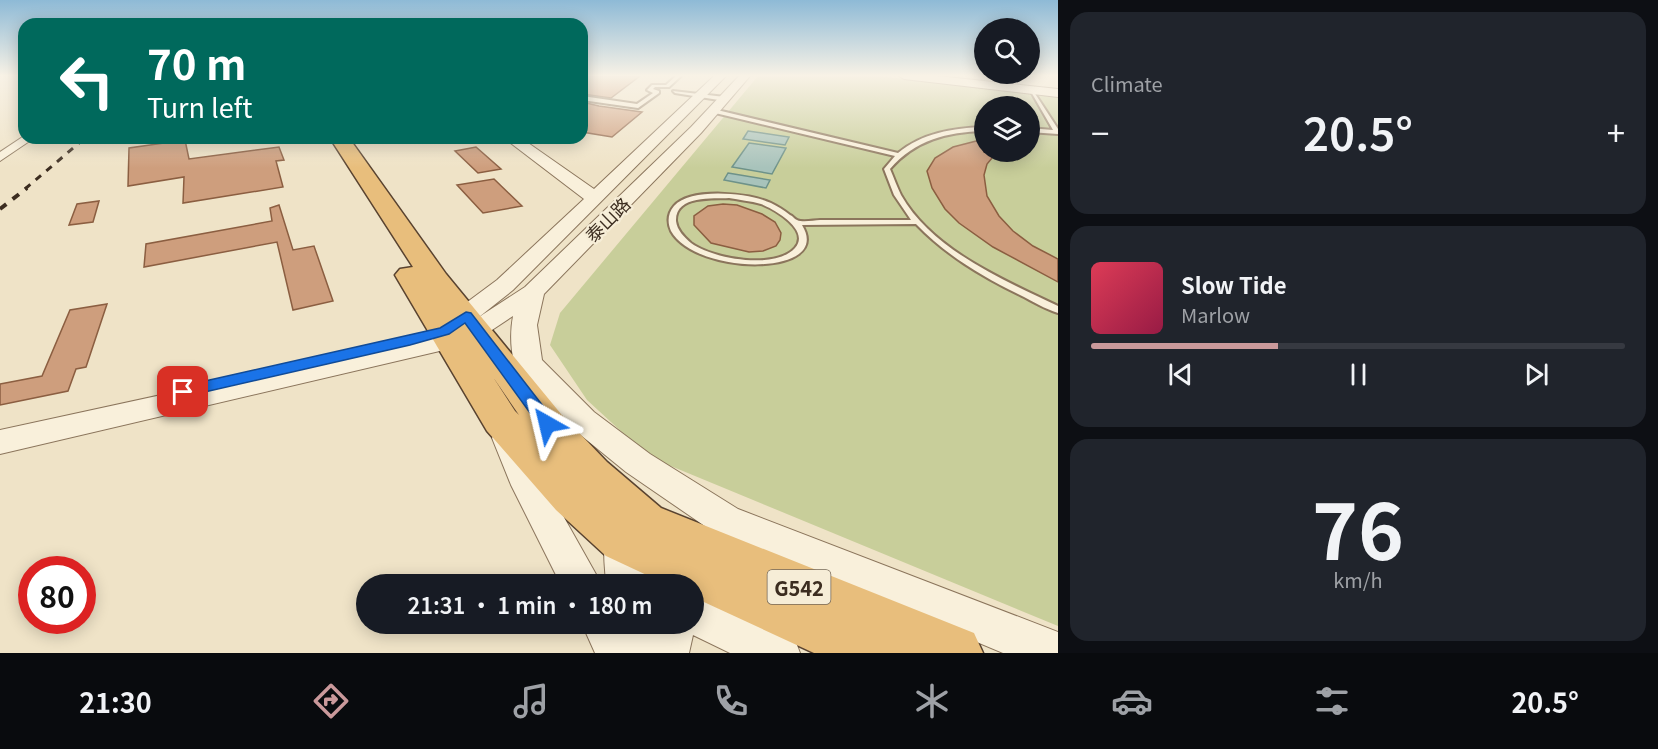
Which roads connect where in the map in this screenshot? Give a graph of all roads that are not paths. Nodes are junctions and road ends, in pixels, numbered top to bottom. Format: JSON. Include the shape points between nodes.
{"nodes":[{"id":1,"x":689,"y":106,"type":"edge"},
{"id":2,"x":718,"y":106,"type":"edge"},
{"id":3,"x":724,"y":106,"type":"edge"},
{"id":4,"x":1042,"y":106,"type":"edge"},
{"id":5,"x":974,"y":130,"type":"edge"},
{"id":6,"x":1040,"y":131,"type":"edge"},
{"id":7,"x":1057,"y":132,"type":"edge"},
{"id":8,"x":19,"y":144,"type":"edge"},
{"id":9,"x":329,"y":144,"type":"edge"},
{"id":10,"x":343,"y":144,"type":"edge"},
{"id":11,"x":519,"y":144,"type":"edge"},
{"id":12,"x":897,"y":155,"type":"junction"},
{"id":13,"x":0,"y":157,"type":"edge"},
{"id":14,"x":594,"y":198,"type":"junction"},
{"id":15,"x":917,"y":222,"type":"junction"},
{"id":16,"x":796,"y":223,"type":"junction"},
{"id":17,"x":533,"y":292,"type":"junction"},
{"id":18,"x":1058,"y":310,"type":"edge"},
{"id":19,"x":460,"y":329,"type":"junction"},
{"id":20,"x":529,"y":363,"type":"junction"},
{"id":21,"x":501,"y":421,"type":"junction"},
{"id":22,"x":547,"y":424,"type":"junction"},
{"id":23,"x":0,"y":431,"type":"edge"},
{"id":24,"x":0,"y":442,"type":"edge"},
{"id":25,"x":631,"y":549,"type":"edge"},
{"id":26,"x":576,"y":574,"type":"edge"},
{"id":27,"x":705,"y":602,"type":"edge"},
{"id":28,"x":619,"y":634,"type":"edge"},
{"id":29,"x":659,"y":634,"type":"edge"},
{"id":30,"x":640,"y":647,"type":"edge"},
{"id":31,"x":778,"y":653,"type":"edge"},
{"id":32,"x":878,"y":653,"type":"edge"},
{"id":33,"x":954,"y":653,"type":"edge"},
{"id":34,"x":1056,"y":653,"type":"edge"}],
"edges":[{"from":1,"to":14,"type":"street","name":"泰山路"},
{"from":2,"to":17,"type":"street","name":"泰山路"},
{"from":3,"to":12,"type":"lane"},
{"from":4,"to":7,"type":"lane"},
{"from":5,"to":12,"type":"lane","via":[[921,141]]},
{"from":6,"to":7,"type":"lane"},
{"from":8,"to":13,"type":"street"},
{"from":9,"to":19,"type":"highway","number":"G542"},
{"from":10,"to":19,"type":"highway","number":"G542","via":[[436,280]]},
{"from":11,"to":14,"type":"street"},
{"from":12,"to":15,"type":"lane","via":[[887,169],[893,189]]},
{"from":14,"to":19,"type":"street","name":"泰山路"},
{"from":15,"to":16,"type":"lane"},
{"from":15,"to":18,"type":"lane","via":[[960,257]]},
{"from":16,"to":16,"type":"lane","via":[[764,203],[729,196],[691,200],[680,205],[672,217],[674,228],[696,249],[748,262],[772,262],[800,249],[803,241]]},
{"from":17,"to":19,"type":"street","name":"泰山路"},
{"from":17,"to":20,"type":"street","via":[[523,320]]},
{"from":19,"to":21,"type":"highway","number":"G542"},
{"from":19,"to":22,"type":"highway","number":"G542"},
{"from":19,"to":23,"type":"street"},
{"from":19,"to":24,"type":"street","via":[[363,362]]},
{"from":20,"to":22,"type":"street"},
{"from":20,"to":34,"type":"street","via":[[583,420],[638,463],[725,519]]},
{"from":21,"to":25,"type":"highway","number":"G542","via":[[572,497]]},
{"from":21,"to":26,"type":"street","via":[[528,485]]},
{"from":22,"to":25,"type":"highway","number":"G542","via":[[591,474]]},
{"from":25,"to":27,"type":"highway","number":"G542"},
{"from":25,"to":33,"type":"highway","number":"G542"},
{"from":27,"to":31,"type":"street"},
{"from":27,"to":32,"type":"highway","number":"G542"},
{"from":28,"to":30,"type":"street"},
{"from":29,"to":30,"type":"street"}]}
